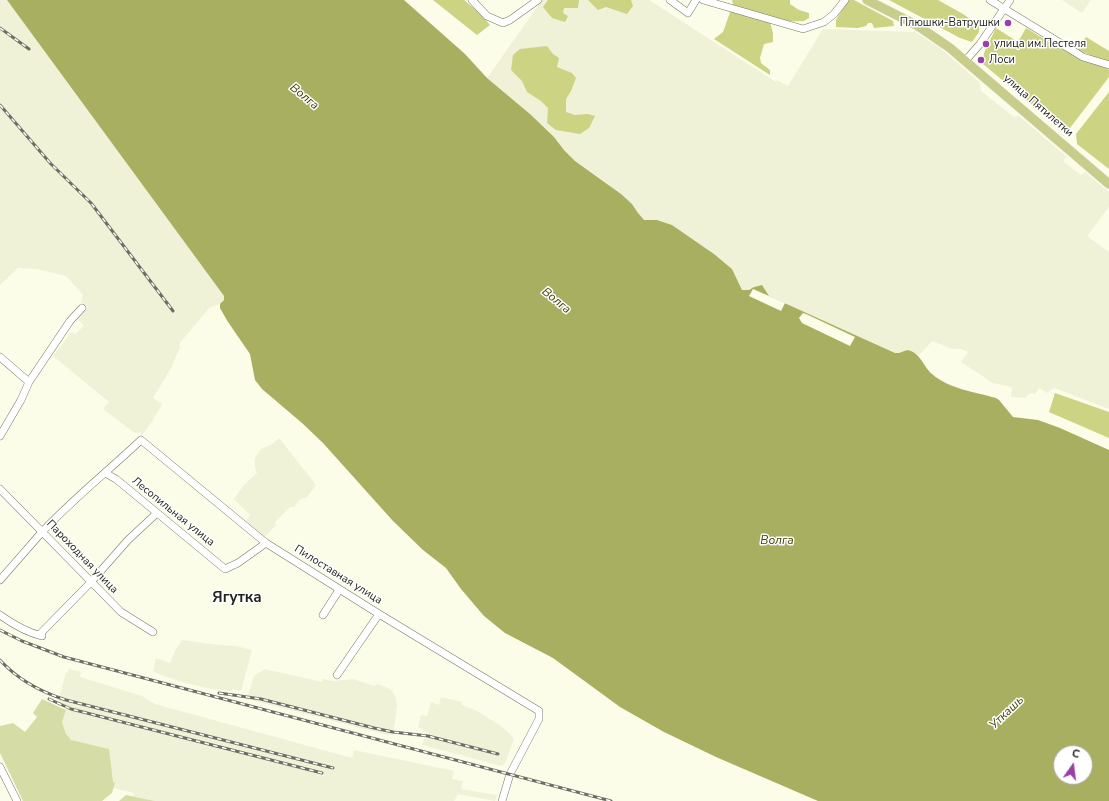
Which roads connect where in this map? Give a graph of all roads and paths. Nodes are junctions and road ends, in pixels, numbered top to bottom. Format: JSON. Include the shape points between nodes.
{"nodes":[{"id":1,"x":472,"y":0,"type":"edge"},
{"id":2,"x":538,"y":0,"type":"edge"},
{"id":3,"x":670,"y":0,"type":"edge"},
{"id":4,"x":696,"y":0,"type":"edge"},
{"id":5,"x":703,"y":0,"type":"edge"},
{"id":6,"x":845,"y":0,"type":"edge"},
{"id":7,"x":867,"y":0,"type":"edge"},
{"id":8,"x":990,"y":0,"type":"edge"},
{"id":9,"x":1010,"y":0,"type":"edge"},
{"id":10,"x":1004,"y":9,"type":"junction"},
{"id":11,"x":966,"y":60,"type":"junction"},
{"id":12,"x":1109,"y":65,"type":"edge"},
{"id":13,"x":1109,"y":184,"type":"edge"},
{"id":14,"x":82,"y":308,"type":"dead end"},
{"id":15,"x":0,"y":357,"type":"edge"},
{"id":16,"x":29,"y":382,"type":"junction"},
{"id":17,"x":0,"y":436,"type":"edge"},
{"id":18,"x":105,"y":473,"type":"junction"},
{"id":19,"x":0,"y":489,"type":"edge"},
{"id":20,"x":157,"y":513,"type":"junction"},
{"id":21,"x":42,"y":532,"type":"junction"},
{"id":22,"x":266,"y":543,"type":"junction"},
{"id":23,"x":0,"y":580,"type":"edge"},
{"id":24,"x":91,"y":582,"type":"junction"},
{"id":25,"x":339,"y":590,"type":"junction"},
{"id":26,"x":378,"y":614,"type":"junction"},
{"id":27,"x":0,"y":615,"type":"edge"},
{"id":28,"x":322,"y":615,"type":"dead end"},
{"id":29,"x":154,"y":632,"type":"dead end"},
{"id":30,"x":337,"y":675,"type":"dead end"},
{"id":31,"x":0,"y":767,"type":"edge"},
{"id":32,"x":16,"y":801,"type":"edge"},
{"id":33,"x":502,"y":801,"type":"edge"}],
"edges":[{"from":1,"to":2,"type":"street","via":[[487,16],[503,23]]},
{"from":3,"to":4,"type":"street","via":[[688,13]]},
{"from":5,"to":6,"type":"street","via":[[803,29],[824,22]]},
{"from":7,"to":11,"type":"main road","name":"улица Пятилетки","via":[[925,30]]},
{"from":8,"to":10,"type":"street"},
{"from":9,"to":10,"type":"street"},
{"from":10,"to":11,"type":"street"},
{"from":10,"to":12,"type":"street","via":[[1083,57]]},
{"from":11,"to":13,"type":"main road","name":"улица Пятилетки"},
{"from":14,"to":16,"type":"street","via":[[70,321]]},
{"from":15,"to":16,"type":"street"},
{"from":16,"to":17,"type":"street"},
{"from":18,"to":20,"type":"street","name":"Лесопильная улица"},
{"from":18,"to":21,"type":"street"},
{"from":18,"to":22,"type":"street","name":"Пилоставная улица","via":[[141,440]]},
{"from":19,"to":21,"type":"street","name":"Пароходная улица"},
{"from":20,"to":22,"type":"street","name":"Лесопильная улица","via":[[225,569]]},
{"from":20,"to":24,"type":"street","via":[[128,540]]},
{"from":21,"to":23,"type":"street"},
{"from":21,"to":24,"type":"street","name":"Пароходная улица"},
{"from":22,"to":25,"type":"street","name":"Пилоставная улица"},
{"from":24,"to":27,"type":"street","via":[[41,636],[19,628]]},
{"from":24,"to":29,"type":"street","name":"Пароходная улица","via":[[120,612]]},
{"from":25,"to":26,"type":"street","name":"Пилоставная улица"},
{"from":25,"to":28,"type":"street"},
{"from":26,"to":30,"type":"street"},
{"from":26,"to":33,"type":"street","name":"Пилоставная улица","via":[[538,709],[539,719],[510,774]]},
{"from":31,"to":32,"type":"street"}]}
